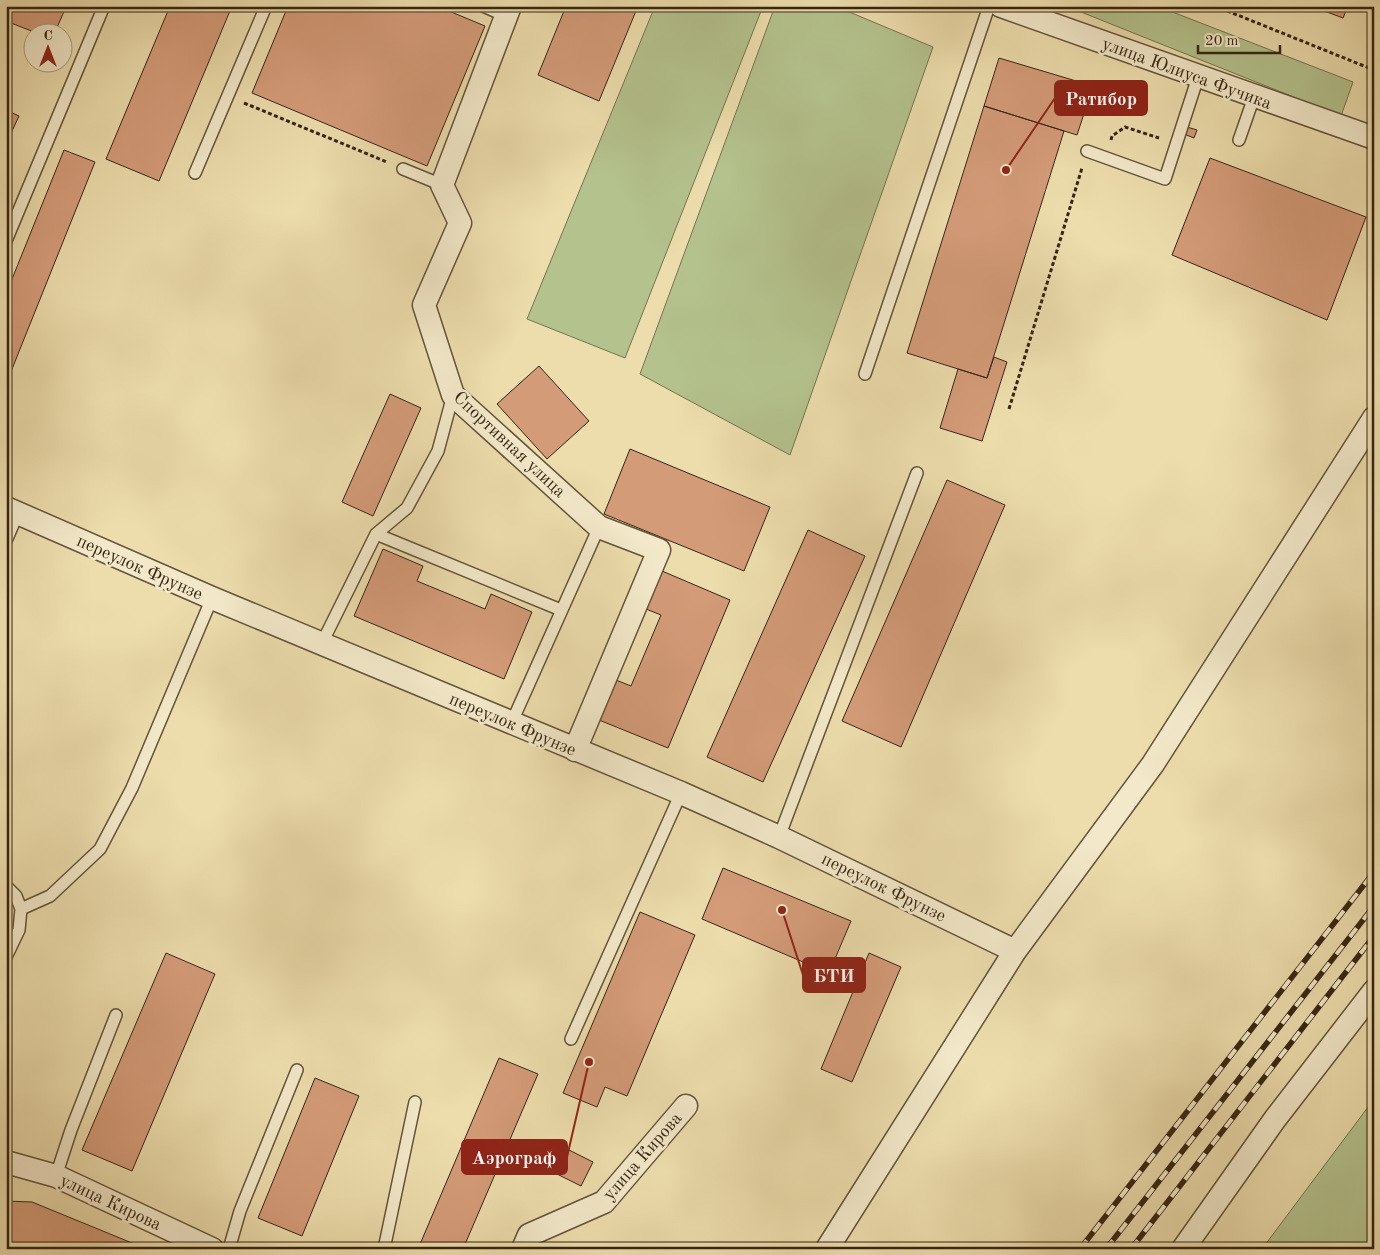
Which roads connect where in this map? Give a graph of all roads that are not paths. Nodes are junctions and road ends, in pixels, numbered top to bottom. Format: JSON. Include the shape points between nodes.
{"nodes":[{"id":1,"x":104,"y":6,"type":"edge"},
{"id":2,"x":266,"y":6,"type":"edge"},
{"id":3,"x":483,"y":6,"type":"edge"},
{"id":4,"x":989,"y":6,"type":"edge"},
{"id":5,"x":1001,"y":6,"type":"edge"},
{"id":6,"x":508,"y":11,"type":"edge"},
{"id":7,"x":1198,"y":77,"type":"junction"},
{"id":8,"x":1254,"y":97,"type":"junction"},
{"id":9,"x":1374,"y":138,"type":"edge"},
{"id":10,"x":1239,"y":140,"type":"dead end"},
{"id":11,"x":1087,"y":151,"type":"road end"},
{"id":12,"x":403,"y":169,"type":"road end"},
{"id":13,"x":195,"y":173,"type":"dead end"},
{"id":14,"x":442,"y":185,"type":"junction"},
{"id":15,"x":6,"y":240,"type":"edge"},
{"id":16,"x":865,"y":374,"type":"dead end"},
{"id":17,"x":453,"y":395,"type":"junction"},
{"id":18,"x":1374,"y":418,"type":"edge"},
{"id":19,"x":917,"y":473,"type":"dead end"},
{"id":20,"x":12,"y":511,"type":"edge"},
{"id":21,"x":599,"y":527,"type":"junction"},
{"id":22,"x":376,"y":534,"type":"junction"},
{"id":23,"x":6,"y":541,"type":"edge"},
{"id":24,"x":212,"y":598,"type":"junction"},
{"id":25,"x":561,"y":610,"type":"junction"},
{"id":26,"x":322,"y":643,"type":"junction"},
{"id":27,"x":511,"y":724,"type":"junction"},
{"id":28,"x":576,"y":750,"type":"junction"},
{"id":29,"x":680,"y":793,"type":"junction"},
{"id":30,"x":779,"y":837,"type":"junction"},
{"id":31,"x":6,"y":886,"type":"edge"},
{"id":32,"x":21,"y":909,"type":"junction"},
{"id":33,"x":1015,"y":950,"type":"junction"},
{"id":34,"x":6,"y":956,"type":"edge"},
{"id":35,"x":1374,"y":992,"type":"edge"},
{"id":36,"x":116,"y":1016,"type":"dead end"},
{"id":37,"x":571,"y":1039,"type":"dead end"},
{"id":38,"x":296,"y":1070,"type":"dead end"},
{"id":39,"x":415,"y":1102,"type":"dead end"},
{"id":40,"x":686,"y":1106,"type":"dead end"},
{"id":41,"x":6,"y":1162,"type":"edge"},
{"id":42,"x":56,"y":1176,"type":"junction"},
{"id":43,"x":212,"y":1249,"type":"edge"},
{"id":44,"x":230,"y":1249,"type":"edge"},
{"id":45,"x":384,"y":1249,"type":"edge"},
{"id":46,"x":523,"y":1249,"type":"edge"},
{"id":47,"x":827,"y":1249,"type":"edge"},
{"id":48,"x":1183,"y":1249,"type":"edge"}],
"edges":[{"from":1,"to":15,"type":"lane"},
{"from":2,"to":13,"type":"lane"},
{"from":3,"to":6,"type":"lane"},
{"from":4,"to":16,"type":"lane"},
{"from":5,"to":7,"type":"street","name":"улица Юлиуса Фучика"},
{"from":6,"to":14,"type":"street"},
{"from":7,"to":8,"type":"street","name":"улица Юлиуса Фучика"},
{"from":7,"to":11,"type":"lane","via":[[1164,179]]},
{"from":8,"to":9,"type":"street","name":"улица Юлиуса Фучика"},
{"from":8,"to":10,"type":"lane"},
{"from":12,"to":14,"type":"lane"},
{"from":14,"to":17,"type":"street","name":"Спортивная улица","via":[[460,223],[424,305]]},
{"from":17,"to":21,"type":"street","name":"Спортивная улица"},
{"from":17,"to":22,"type":"lane","via":[[438,451],[407,508]]},
{"from":18,"to":33,"type":"street","via":[[1153,764]]},
{"from":19,"to":30,"type":"lane"},
{"from":20,"to":23,"type":"lane"},
{"from":20,"to":24,"type":"street","name":"переулок Фрунзе"},
{"from":21,"to":25,"type":"lane"},
{"from":21,"to":28,"type":"street","name":"Спортивная улица","via":[[659,550]]},
{"from":22,"to":25,"type":"lane"},
{"from":22,"to":26,"type":"lane"},
{"from":24,"to":26,"type":"street","name":"переулок Фрунзе"},
{"from":24,"to":32,"type":"lane","via":[[132,788],[100,849],[50,896]]},
{"from":25,"to":27,"type":"lane"},
{"from":26,"to":27,"type":"street","name":"переулок Фрунзе"},
{"from":27,"to":28,"type":"street","name":"переулок Фрунзе"},
{"from":28,"to":29,"type":"street","name":"переулок Фрунзе"},
{"from":29,"to":30,"type":"street","name":"переулок Фрунзе"},
{"from":29,"to":37,"type":"lane"},
{"from":30,"to":33,"type":"street","name":"переулок Фрунзе"},
{"from":31,"to":32,"type":"lane","via":[[16,896]]},
{"from":32,"to":34,"type":"lane","via":[[19,930]]},
{"from":33,"to":47,"type":"street"},
{"from":35,"to":48,"type":"street","via":[[1275,1119]]},
{"from":36,"to":42,"type":"lane"},
{"from":38,"to":44,"type":"lane","via":[[240,1211]]},
{"from":39,"to":45,"type":"lane"},
{"from":40,"to":46,"type":"street","name":"улица Кирова","via":[[604,1202],[529,1235]]},
{"from":41,"to":42,"type":"street","name":"улица Кирова"},
{"from":42,"to":43,"type":"street","name":"улица Кирова"}]}
